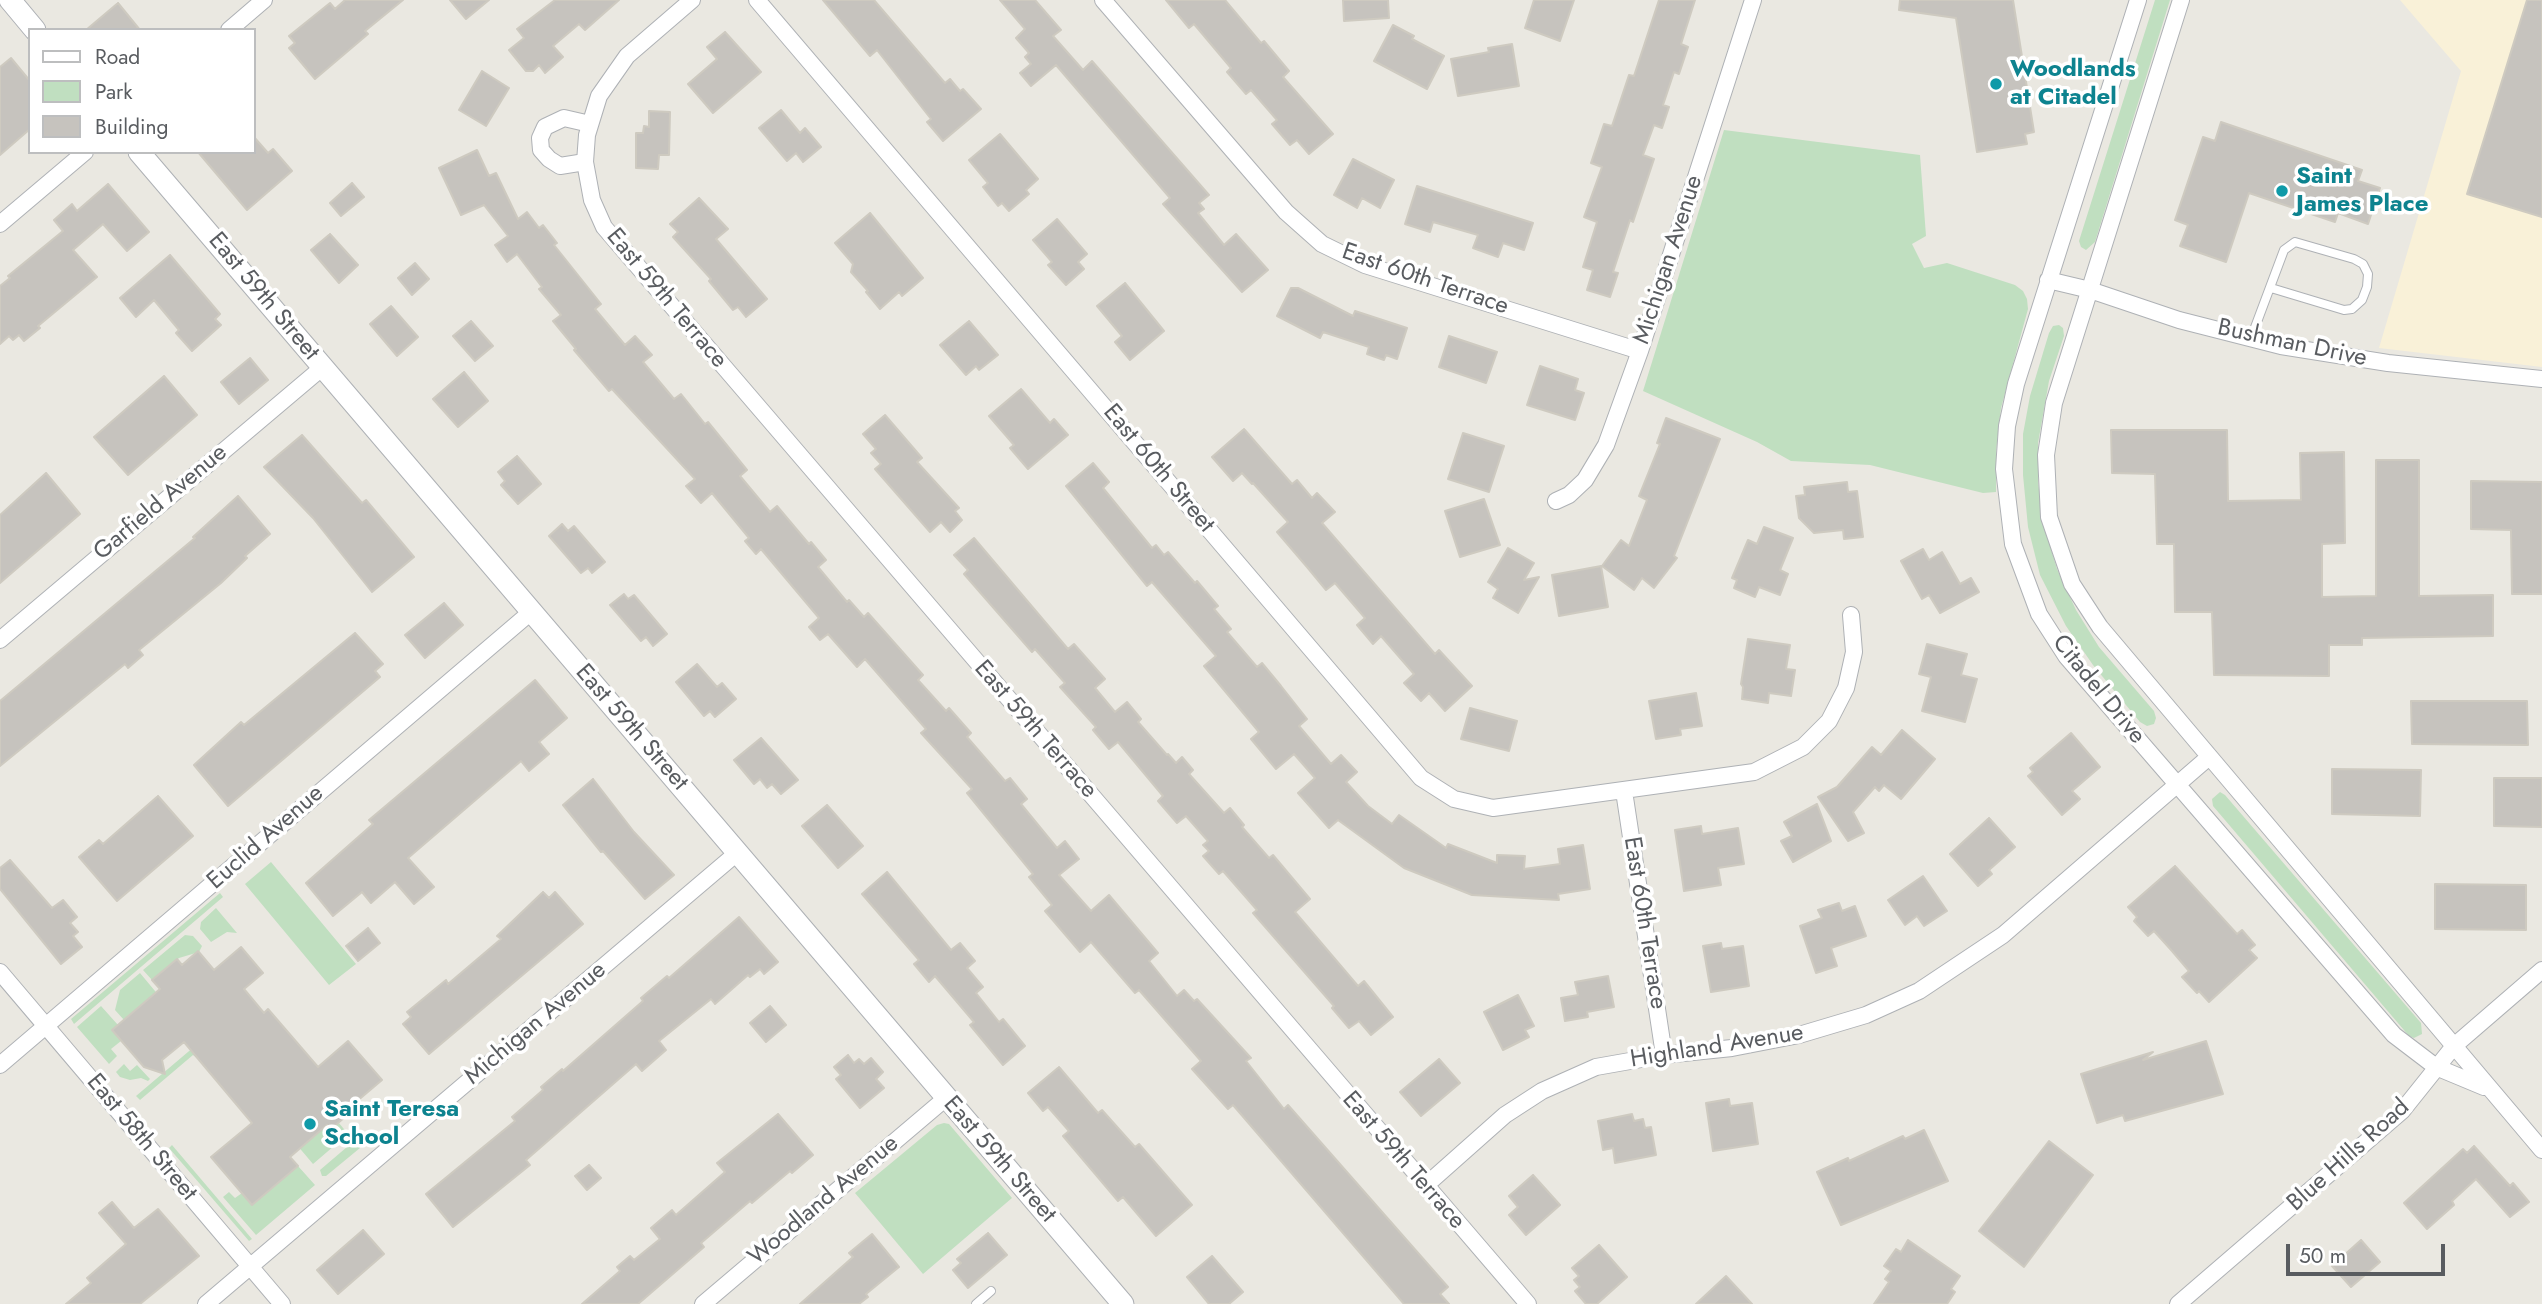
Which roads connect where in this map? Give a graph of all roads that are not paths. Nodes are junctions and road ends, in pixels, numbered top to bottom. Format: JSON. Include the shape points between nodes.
{"nodes":[{"id":1,"x":10,"y":0,"type":"edge"},
{"id":2,"x":264,"y":0,"type":"edge"},
{"id":3,"x":692,"y":0,"type":"edge"},
{"id":4,"x":757,"y":0,"type":"edge"},
{"id":5,"x":1104,"y":0,"type":"edge"},
{"id":6,"x":1753,"y":0,"type":"edge"},
{"id":7,"x":2138,"y":0,"type":"edge"},
{"id":8,"x":2181,"y":0,"type":"edge"},
{"id":9,"x":33,"y":28,"type":"edge"},
{"id":10,"x":231,"y":28,"type":"edge"},
{"id":11,"x":589,"y":130,"type":"junction"},
{"id":12,"x":83,"y":154,"type":"edge"},
{"id":13,"x":141,"y":154,"type":"edge"},
{"id":14,"x":585,"y":162,"type":"junction"},
{"id":15,"x":0,"y":224,"type":"edge"},
{"id":16,"x":2048,"y":280,"type":"junction"},
{"id":17,"x":2271,"y":288,"type":"junction"},
{"id":18,"x":2090,"y":290,"type":"junction"},
{"id":19,"x":2251,"y":338,"type":"junction"},
{"id":20,"x":1640,"y":351,"type":"junction"},
{"id":21,"x":323,"y":367,"type":"junction"},
{"id":22,"x":2542,"y":379,"type":"edge"},
{"id":23,"x":1556,"y":501,"type":"dead end"},
{"id":24,"x":531,"y":612,"type":"junction"},
{"id":25,"x":1851,"y":615,"type":"dead end"},
{"id":26,"x":0,"y":640,"type":"edge"},
{"id":27,"x":2209,"y":757,"type":"junction"},
{"id":28,"x":2178,"y":785,"type":"junction"},
{"id":29,"x":1624,"y":791,"type":"junction"},
{"id":30,"x":737,"y":853,"type":"junction"},
{"id":31,"x":2542,"y":970,"type":"edge"},
{"id":32,"x":0,"y":972,"type":"edge"},
{"id":33,"x":46,"y":1026,"type":"junction"},
{"id":34,"x":2454,"y":1046,"type":"junction"},
{"id":35,"x":1664,"y":1055,"type":"junction"},
{"id":36,"x":0,"y":1065,"type":"edge"},
{"id":37,"x":2436,"y":1067,"type":"junction"},
{"id":38,"x":2492,"y":1091,"type":"junction"},
{"id":39,"x":946,"y":1098,"type":"junction"},
{"id":40,"x":2542,"y":1150,"type":"edge"},
{"id":41,"x":1425,"y":1186,"type":"junction"},
{"id":42,"x":250,"y":1266,"type":"junction"},
{"id":43,"x":992,"y":1291,"type":"dead end"},
{"id":44,"x":206,"y":1304,"type":"edge"},
{"id":45,"x":282,"y":1304,"type":"edge"},
{"id":46,"x":703,"y":1304,"type":"edge"},
{"id":47,"x":976,"y":1304,"type":"edge"},
{"id":48,"x":1123,"y":1304,"type":"edge"},
{"id":49,"x":1528,"y":1304,"type":"edge"},
{"id":50,"x":2178,"y":1304,"type":"edge"}],
"edges":[{"from":1,"to":9,"type":"street"},
{"from":2,"to":10,"type":"street"},
{"from":3,"to":11,"type":"street","via":[[627,56],[599,96]]},
{"from":4,"to":29,"type":"street","name":"East 60th Street","via":[[1421,778],[1454,799],[1493,808]]},
{"from":5,"to":20,"type":"street","name":"East 60th Terrace","via":[[1286,212],[1322,244],[1365,265]]},
{"from":6,"to":20,"type":"street","name":"Michigan Avenue"},
{"from":7,"to":16,"type":"street","name":"Citadel Drive"},
{"from":8,"to":18,"type":"street","name":"Citadel Drive"},
{"from":11,"to":14,"type":"street","name":"East 59th Terrace"},
{"from":11,"to":14,"type":"street","via":[[564,118],[545,127],[540,138],[541,150],[560,166]]},
{"from":12,"to":15,"type":"street"},
{"from":13,"to":21,"type":"street","name":"East 59th Street"},
{"from":14,"to":41,"type":"street","name":"East 59th Terrace","via":[[592,200],[604,227]]},
{"from":16,"to":18,"type":"street","name":"Bushman Drive"},
{"from":16,"to":28,"type":"street","name":"Citadel Drive","via":[[2007,426],[2004,469],[2012,544],[2039,614],[2066,656]]},
{"from":17,"to":17,"type":"lane","via":[[2353,309],[2362,300],[2368,274],[2354,258],[2295,242],[2284,250]]},
{"from":17,"to":19,"type":"lane"},
{"from":18,"to":19,"type":"street","name":"Bushman Drive"},
{"from":18,"to":27,"type":"street","name":"Citadel Drive","via":[[2054,402],[2046,455],[2049,517],[2072,584],[2100,627]]},
{"from":19,"to":22,"type":"street","name":"Bushman Drive","via":[[2388,363]]},
{"from":20,"to":23,"type":"street","name":"Michigan Avenue","via":[[1606,445],[1585,480]]},
{"from":21,"to":24,"type":"street","name":"East 59th Street"},
{"from":21,"to":26,"type":"street","name":"Garfield Avenue"},
{"from":24,"to":30,"type":"street","name":"East 59th Street"},
{"from":24,"to":33,"type":"street","name":"Euclid Avenue"},
{"from":25,"to":29,"type":"street","via":[[1854,652],[1846,688],[1829,721],[1803,747],[1754,772]]},
{"from":27,"to":28,"type":"street","name":"Highland Avenue"},
{"from":27,"to":34,"type":"street","name":"Citadel Drive"},
{"from":28,"to":35,"type":"street","name":"Highland Avenue","via":[[2003,935],[1919,991],[1866,1015],[1799,1035]]},
{"from":28,"to":37,"type":"street","name":"Citadel Drive","via":[[2394,1035]]},
{"from":29,"to":35,"type":"street","name":"East 60th Terrace"},
{"from":30,"to":39,"type":"street","name":"East 59th Street"},
{"from":30,"to":42,"type":"street","name":"Michigan Avenue"},
{"from":31,"to":34,"type":"street","name":"Blue Hills Road"},
{"from":32,"to":33,"type":"street","name":"East 58th Street"},
{"from":33,"to":36,"type":"street","name":"Euclid Avenue"},
{"from":33,"to":42,"type":"street","name":"East 58th Street"},
{"from":34,"to":37,"type":"street","name":"Blue Hills Road"},
{"from":34,"to":38,"type":"street","name":"Citadel Drive"},
{"from":35,"to":41,"type":"street","name":"Highland Avenue","via":[[1596,1067],[1542,1091],[1505,1115]]},
{"from":37,"to":38,"type":"street","name":"Citadel Drive"},
{"from":37,"to":50,"type":"street","name":"Blue Hills Road","via":[[2402,1111]]},
{"from":38,"to":40,"type":"street","name":"Citadel Drive"},
{"from":39,"to":46,"type":"street","name":"Woodland Avenue"},
{"from":39,"to":48,"type":"street","name":"East 59th Street"},
{"from":41,"to":49,"type":"street","name":"East 59th Terrace"},
{"from":42,"to":44,"type":"street","name":"Michigan Avenue"},
{"from":42,"to":45,"type":"street","name":"East 58th Street"},
{"from":43,"to":47,"type":"lane"}]}
